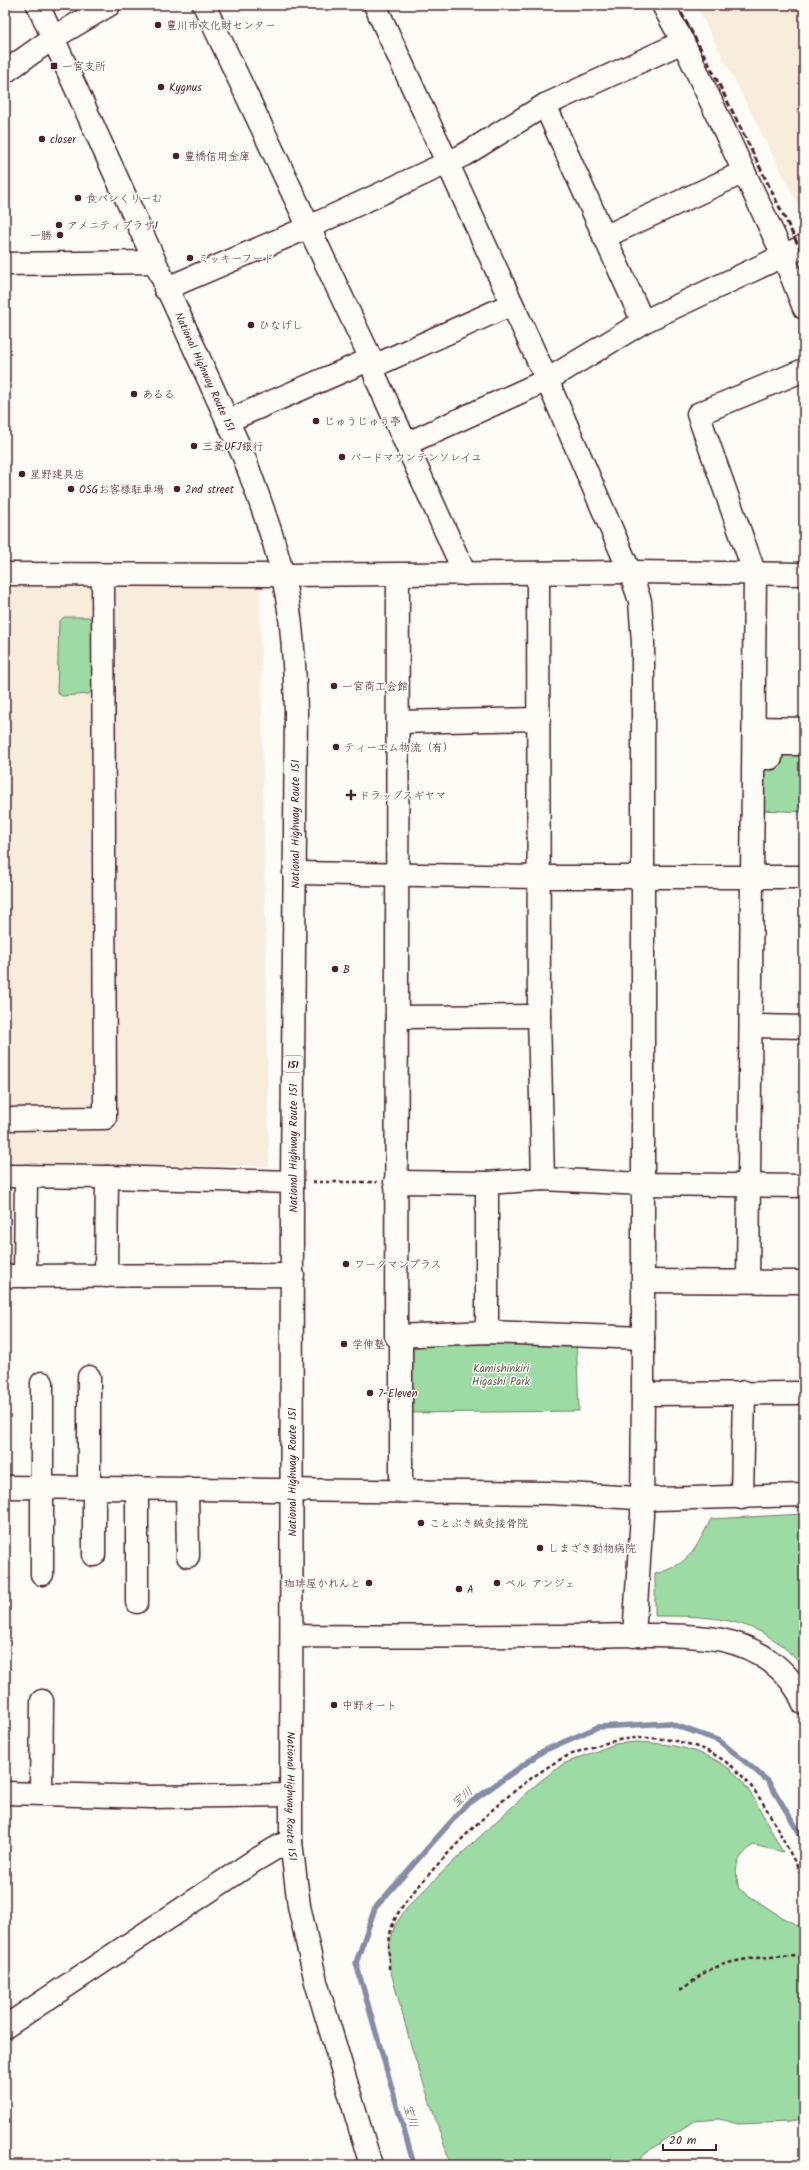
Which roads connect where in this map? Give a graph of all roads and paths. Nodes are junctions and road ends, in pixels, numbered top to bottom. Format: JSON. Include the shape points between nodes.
{"nodes":[{"id":1,"x":38,"y":5,"type":"edge"},
{"id":2,"x":109,"y":5,"type":"edge"},
{"id":3,"x":204,"y":5,"type":"edge"},
{"id":4,"x":375,"y":5,"type":"edge"},
{"id":5,"x":663,"y":5,"type":"edge"},
{"id":6,"x":53,"y":38,"type":"junction"},
{"id":7,"x":683,"y":42,"type":"junction"},
{"id":8,"x":5,"y":72,"type":"edge"},
{"id":9,"x":545,"y":105,"type":"junction"},
{"id":10,"x":447,"y":163,"type":"junction"},
{"id":11,"x":744,"y":172,"type":"junction"},
{"id":12,"x":309,"y":227,"type":"junction"},
{"id":13,"x":604,"y":237,"type":"junction"},
{"id":14,"x":804,"y":246,"type":"edge"},
{"id":15,"x":783,"y":255,"type":"junction"},
{"id":16,"x":153,"y":262,"type":"junction"},
{"id":17,"x":5,"y":264,"type":"edge"},
{"id":18,"x":165,"y":289,"type":"junction"},
{"id":19,"x":512,"y":304,"type":"junction"},
{"id":20,"x":804,"y":308,"type":"edge"},
{"id":21,"x":643,"y":322,"type":"junction"},
{"id":22,"x":372,"y":362,"type":"junction"},
{"id":23,"x":804,"y":370,"type":"edge"},
{"id":24,"x":547,"y":380,"type":"junction"},
{"id":25,"x":226,"y":421,"type":"junction"},
{"id":26,"x":406,"y":444,"type":"junction"},
{"id":27,"x":630,"y":572,"type":"junction"},
{"id":28,"x":538,"y":573,"type":"junction"},
{"id":29,"x":5,"y":574,"type":"edge"},
{"id":30,"x":465,"y":574,"type":"junction"},
{"id":31,"x":755,"y":574,"type":"junction"},
{"id":32,"x":804,"y":574,"type":"edge"},
{"id":33,"x":282,"y":575,"type":"junction"},
{"id":34,"x":398,"y":575,"type":"junction"},
{"id":35,"x":102,"y":576,"type":"junction"},
{"id":36,"x":538,"y":719,"type":"junction"},
{"id":37,"x":398,"y":722,"type":"junction"},
{"id":38,"x":755,"y":728,"type":"junction"},
{"id":39,"x":804,"y":729,"type":"edge"},
{"id":40,"x":804,"y":744,"type":"edge"},
{"id":41,"x":754,"y":758,"type":"junction"},
{"id":42,"x":294,"y":873,"type":"junction"},
{"id":43,"x":398,"y":875,"type":"junction"},
{"id":44,"x":752,"y":876,"type":"junction"},
{"id":45,"x":539,"y":877,"type":"junction"},
{"id":46,"x":642,"y":877,"type":"junction"},
{"id":47,"x":804,"y":877,"type":"edge"},
{"id":48,"x":539,"y":1016,"type":"junction"},
{"id":49,"x":397,"y":1017,"type":"junction"},
{"id":50,"x":752,"y":1026,"type":"junction"},
{"id":51,"x":804,"y":1027,"type":"edge"},
{"id":52,"x":5,"y":1119,"type":"edge"},
{"id":53,"x":15,"y":1176,"type":"edge"},
{"id":54,"x":107,"y":1176,"type":"junction"},
{"id":55,"x":543,"y":1179,"type":"junction"},
{"id":56,"x":300,"y":1182,"type":"junction"},
{"id":57,"x":395,"y":1182,"type":"junction"},
{"id":58,"x":486,"y":1183,"type":"junction"},
{"id":59,"x":642,"y":1184,"type":"junction"},
{"id":60,"x":748,"y":1185,"type":"junction"},
{"id":61,"x":804,"y":1186,"type":"edge"},
{"id":62,"x":293,"y":1275,"type":"junction"},
{"id":63,"x":15,"y":1276,"type":"edge"},
{"id":64,"x":106,"y":1276,"type":"junction"},
{"id":65,"x":643,"y":1281,"type":"junction"},
{"id":66,"x":748,"y":1281,"type":"junction"},
{"id":67,"x":804,"y":1282,"type":"edge"},
{"id":68,"x":487,"y":1332,"type":"junction"},
{"id":69,"x":643,"y":1338,"type":"junction"},
{"id":70,"x":401,"y":1347,"type":"dead end"},
{"id":71,"x":89,"y":1377,"type":"dead end"},
{"id":72,"x":42,"y":1383,"type":"dead end"},
{"id":73,"x":744,"y":1392,"type":"junction"},
{"id":74,"x":804,"y":1393,"type":"edge"},
{"id":75,"x":643,"y":1394,"type":"junction"},
{"id":76,"x":5,"y":1487,"type":"edge"},
{"id":77,"x":43,"y":1487,"type":"junction"},
{"id":78,"x":92,"y":1487,"type":"junction"},
{"id":79,"x":137,"y":1488,"type":"junction"},
{"id":80,"x":187,"y":1488,"type":"junction"},
{"id":81,"x":292,"y":1490,"type":"junction"},
{"id":82,"x":401,"y":1491,"type":"junction"},
{"id":83,"x":804,"y":1495,"type":"edge"},
{"id":84,"x":642,"y":1498,"type":"junction"},
{"id":85,"x":742,"y":1498,"type":"junction"},
{"id":86,"x":94,"y":1555,"type":"dead end"},
{"id":87,"x":188,"y":1556,"type":"dead end"},
{"id":88,"x":42,"y":1574,"type":"dead end"},
{"id":89,"x":137,"y":1602,"type":"dead end"},
{"id":90,"x":292,"y":1636,"type":"junction"},
{"id":91,"x":634,"y":1636,"type":"junction"},
{"id":92,"x":42,"y":1701,"type":"dead end"},
{"id":93,"x":804,"y":1704,"type":"edge"},
{"id":94,"x":5,"y":1793,"type":"edge"},
{"id":95,"x":41,"y":1793,"type":"junction"},
{"id":96,"x":290,"y":1794,"type":"junction"},
{"id":97,"x":291,"y":1842,"type":"junction"},
{"id":98,"x":804,"y":1878,"type":"edge"},
{"id":99,"x":804,"y":1956,"type":"edge"},
{"id":100,"x":389,"y":1969,"type":"dead end"},
{"id":101,"x":680,"y":1990,"type":"dead end"},
{"id":102,"x":5,"y":2027,"type":"edge"},
{"id":103,"x":371,"y":2165,"type":"edge"}],
"edges":[{"from":1,"to":6,"type":"main road","name":"National Highway Route 151","number":"151"},
{"from":2,"to":6,"type":"main road"},
{"from":3,"to":12,"type":"main road"},
{"from":4,"to":10,"type":"main road"},
{"from":5,"to":7,"type":"main road"},
{"from":6,"to":8,"type":"main road"},
{"from":6,"to":16,"type":"main road","name":"National Highway Route 151","number":"151"},
{"from":7,"to":9,"type":"main road"},
{"from":7,"to":11,"type":"main road"},
{"from":9,"to":10,"type":"main road"},
{"from":9,"to":13,"type":"main road"},
{"from":10,"to":12,"type":"main road"},
{"from":10,"to":19,"type":"main road"},
{"from":11,"to":13,"type":"main road"},
{"from":11,"to":15,"type":"main road"},
{"from":12,"to":18,"type":"main road"},
{"from":12,"to":22,"type":"main road"},
{"from":13,"to":21,"type":"main road"},
{"from":14,"to":15,"type":"main road"},
{"from":15,"to":20,"type":"main road"},
{"from":15,"to":21,"type":"main road"},
{"from":16,"to":17,"type":"main road"},
{"from":16,"to":18,"type":"main road","name":"National Highway Route 151","number":"151"},
{"from":18,"to":25,"type":"main road","name":"National Highway Route 151","number":"151"},
{"from":19,"to":22,"type":"main road"},
{"from":19,"to":24,"type":"main road"},
{"from":21,"to":24,"type":"main road"},
{"from":22,"to":25,"type":"main road"},
{"from":22,"to":26,"type":"main road","via":[[376,378]]},
{"from":23,"to":31,"type":"main road","via":[[698,414]]},
{"from":24,"to":26,"type":"main road"},
{"from":24,"to":27,"type":"main road"},
{"from":25,"to":33,"type":"main road","name":"National Highway Route 151","number":"151","via":[[244,457],[271,531]]},
{"from":26,"to":30,"type":"main road"},
{"from":27,"to":28,"type":"main road"},
{"from":27,"to":31,"type":"main road"},
{"from":27,"to":46,"type":"main road","via":[[640,601],[643,642]]},
{"from":28,"to":30,"type":"main road"},
{"from":28,"to":36,"type":"main road"},
{"from":29,"to":35,"type":"main road"},
{"from":30,"to":34,"type":"main road"},
{"from":31,"to":32,"type":"main road"},
{"from":31,"to":38,"type":"main road"},
{"from":33,"to":34,"type":"main road"},
{"from":33,"to":35,"type":"main road"},
{"from":33,"to":42,"type":"main road","name":"National Highway Route 151","number":"151","via":[[289,609],[294,661]]},
{"from":34,"to":37,"type":"main road"},
{"from":35,"to":52,"type":"main road","via":[[105,1118]]},
{"from":36,"to":37,"type":"main road"},
{"from":36,"to":45,"type":"main road"},
{"from":37,"to":43,"type":"main road"},
{"from":38,"to":39,"type":"main road"},
{"from":38,"to":41,"type":"main road"},
{"from":40,"to":41,"type":"main road","via":[[772,744],[771,758]]},
{"from":41,"to":44,"type":"main road"},
{"from":42,"to":43,"type":"main road"},
{"from":42,"to":56,"type":"main road","name":"National Highway Route 151","number":"151"},
{"from":43,"to":45,"type":"main road"},
{"from":43,"to":49,"type":"main road"},
{"from":44,"to":46,"type":"main road"},
{"from":44,"to":47,"type":"main road"},
{"from":44,"to":50,"type":"main road"},
{"from":45,"to":46,"type":"main road"},
{"from":45,"to":48,"type":"main road"},
{"from":46,"to":59,"type":"main road"},
{"from":48,"to":49,"type":"main road"},
{"from":48,"to":55,"type":"main road"},
{"from":49,"to":57,"type":"main road"},
{"from":50,"to":51,"type":"main road"},
{"from":50,"to":60,"type":"main road"},
{"from":53,"to":54,"type":"main road"},
{"from":53,"to":63,"type":"main road"},
{"from":54,"to":56,"type":"main road"},
{"from":54,"to":64,"type":"main road"},
{"from":55,"to":58,"type":"main road"},
{"from":55,"to":59,"type":"main road"},
{"from":56,"to":57,"type":"path"},
{"from":56,"to":62,"type":"main road","name":"National Highway Route 151","number":"151"},
{"from":57,"to":58,"type":"main road"},
{"from":57,"to":68,"type":"main road","via":[[396,1336]]},
{"from":58,"to":68,"type":"main road"},
{"from":59,"to":60,"type":"main road"},
{"from":59,"to":65,"type":"main road"},
{"from":60,"to":61,"type":"main road"},
{"from":60,"to":66,"type":"main road"},
{"from":62,"to":64,"type":"main road"},
{"from":62,"to":81,"type":"main road","name":"National Highway Route 151","number":"151"},
{"from":63,"to":64,"type":"main road"},
{"from":65,"to":66,"type":"main road"},
{"from":65,"to":69,"type":"main road"},
{"from":66,"to":67,"type":"main road"},
{"from":68,"to":69,"type":"main road"},
{"from":69,"to":75,"type":"main road"},
{"from":70,"to":82,"type":"main road"},
{"from":71,"to":78,"type":"main road"},
{"from":72,"to":77,"type":"main road"},
{"from":73,"to":74,"type":"main road"},
{"from":73,"to":75,"type":"main road"},
{"from":73,"to":85,"type":"main road"},
{"from":75,"to":84,"type":"main road"},
{"from":76,"to":77,"type":"main road"},
{"from":77,"to":78,"type":"main road"},
{"from":77,"to":88,"type":"main road"},
{"from":78,"to":79,"type":"main road"},
{"from":78,"to":86,"type":"main road"},
{"from":79,"to":80,"type":"main road"},
{"from":79,"to":89,"type":"main road"},
{"from":80,"to":81,"type":"main road"},
{"from":80,"to":87,"type":"main road"},
{"from":81,"to":82,"type":"main road"},
{"from":81,"to":90,"type":"main road","name":"National Highway Route 151","number":"151"},
{"from":82,"to":84,"type":"main road","via":[[550,1493]]},
{"from":83,"to":85,"type":"main road"},
{"from":84,"to":85,"type":"main road"},
{"from":84,"to":91,"type":"main road"},
{"from":90,"to":91,"type":"main road"},
{"from":90,"to":96,"type":"main road","name":"National Highway Route 151","number":"151"},
{"from":91,"to":93,"type":"main road","via":[[693,1637],[722,1640],[737,1645],[765,1657],[784,1672]]},
{"from":92,"to":95,"type":"main road"},
{"from":94,"to":95,"type":"main road"},
{"from":95,"to":96,"type":"main road","via":[[151,1797]]},
{"from":96,"to":97,"type":"main road","name":"National Highway Route 151","number":"151"},
{"from":97,"to":102,"type":"main road","via":[[254,1861]]},
{"from":97,"to":103,"type":"main road","name":"National Highway Route 151","number":"151","via":[[299,1906],[316,1982]]},
{"from":98,"to":100,"type":"path","via":[[761,1798],[724,1760],[708,1751],[675,1741],[633,1738],[611,1741],[552,1764],[493,1809],[454,1846],[412,1893],[398,1915],[391,1929]]},
{"from":99,"to":101,"type":"path","via":[[761,1958],[727,1964],[706,1972]]}]}
